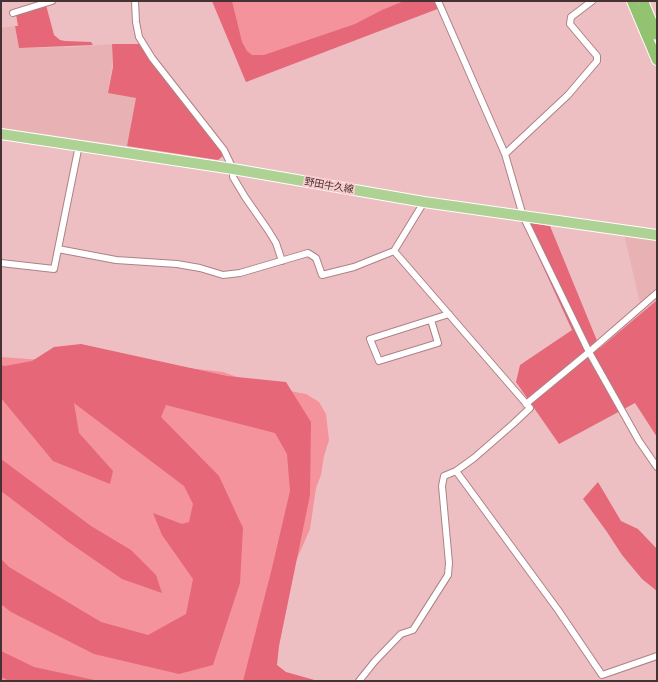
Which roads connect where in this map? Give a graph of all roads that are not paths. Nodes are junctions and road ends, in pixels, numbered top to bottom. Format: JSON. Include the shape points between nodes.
{"nodes":[{"id":1,"x":30,"y":1,"type":"edge"},
{"id":2,"x":52,"y":1,"type":"edge"},
{"id":3,"x":135,"y":1,"type":"edge"},
{"id":4,"x":438,"y":1,"type":"edge"},
{"id":5,"x":592,"y":1,"type":"edge"},
{"id":6,"x":632,"y":1,"type":"edge"},
{"id":7,"x":643,"y":1,"type":"edge"},
{"id":8,"x":31,"y":8,"type":"junction"},
{"id":9,"x":13,"y":13,"type":"dead end"},
{"id":10,"x":657,"y":35,"type":"edge"},
{"id":11,"x":657,"y":60,"type":"edge"},
{"id":12,"x":1,"y":134,"type":"edge"},
{"id":13,"x":79,"y":145,"type":"junction"},
{"id":14,"x":505,"y":154,"type":"junction"},
{"id":15,"x":233,"y":169,"type":"junction"},
{"id":16,"x":424,"y":202,"type":"junction"},
{"id":17,"x":523,"y":216,"type":"junction"},
{"id":18,"x":657,"y":235,"type":"edge"},
{"id":19,"x":58,"y":248,"type":"junction"},
{"id":20,"x":394,"y":252,"type":"junction"},
{"id":21,"x":282,"y":261,"type":"junction"},
{"id":22,"x":1,"y":263,"type":"edge"},
{"id":23,"x":657,"y":293,"type":"edge"},
{"id":24,"x":449,"y":314,"type":"junction"},
{"id":25,"x":431,"y":320,"type":"junction"},
{"id":26,"x":589,"y":352,"type":"junction"},
{"id":27,"x":526,"y":404,"type":"junction"},
{"id":28,"x":657,"y":467,"type":"edge"},
{"id":29,"x":456,"y":471,"type":"junction"},
{"id":30,"x":657,"y":656,"type":"edge"},
{"id":31,"x":359,"y":681,"type":"edge"}],
"edges":[{"from":1,"to":8,"type":"street"},
{"from":2,"to":8,"type":"street"},
{"from":3,"to":15,"type":"street","via":[[139,37],[152,58],[224,150]]},
{"from":4,"to":14,"type":"street"},
{"from":5,"to":14,"type":"street","via":[[571,18],[570,24],[597,56],[597,61],[568,95]]},
{"from":6,"to":11,"type":"highway"},
{"from":7,"to":10,"type":"highway"},
{"from":8,"to":9,"type":"street"},
{"from":12,"to":13,"type":"main road","name":"野田牛久線"},
{"from":13,"to":15,"type":"main road","name":"野田牛久線"},
{"from":13,"to":19,"type":"street"},
{"from":14,"to":17,"type":"street"},
{"from":15,"to":16,"type":"main road","name":"野田牛久線"},
{"from":15,"to":21,"type":"street","via":[[233,177],[276,243]]},
{"from":16,"to":17,"type":"main road","name":"野田牛久線"},
{"from":16,"to":20,"type":"street"},
{"from":17,"to":18,"type":"main road","name":"野田牛久線"},
{"from":17,"to":26,"type":"street"},
{"from":19,"to":21,"type":"street","via":[[116,260],[176,264],[223,275]]},
{"from":19,"to":22,"type":"street","via":[[54,269]]},
{"from":20,"to":21,"type":"street","via":[[354,267],[322,275],[316,258],[308,253]]},
{"from":20,"to":24,"type":"street"},
{"from":23,"to":26,"type":"street"},
{"from":24,"to":25,"type":"street"},
{"from":24,"to":27,"type":"street"},
{"from":25,"to":25,"type":"street","via":[[370,339],[379,361],[438,343]]},
{"from":26,"to":27,"type":"street"},
{"from":26,"to":28,"type":"street","via":[[639,441]]},
{"from":27,"to":29,"type":"street","via":[[530,408]]},
{"from":29,"to":30,"type":"street","via":[[558,610],[602,675]]},
{"from":29,"to":31,"type":"street","via":[[444,476],[442,486],[448,575],[413,630],[401,634],[374,661]]}]}
